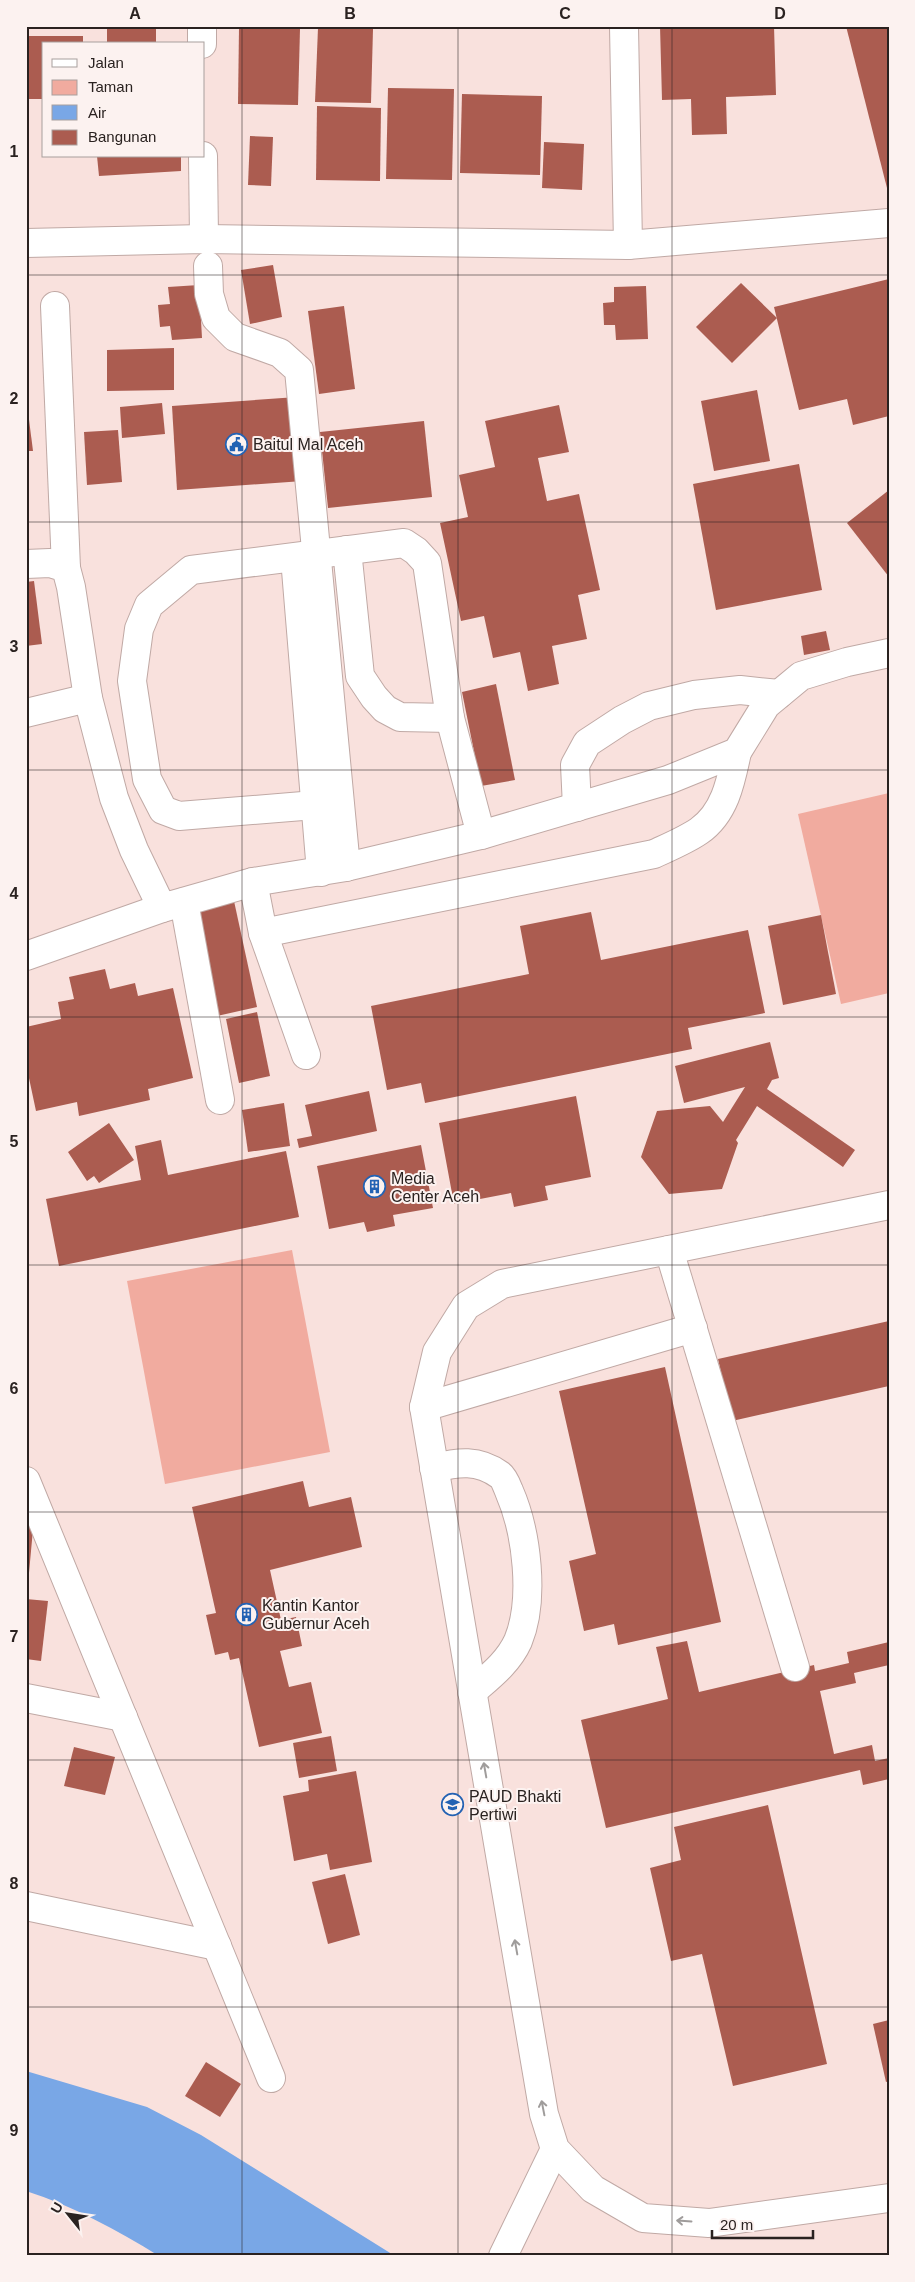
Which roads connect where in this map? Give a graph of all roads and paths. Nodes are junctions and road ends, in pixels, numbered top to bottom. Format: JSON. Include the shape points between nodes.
{"nodes":[{"id":1,"x":202,"y":26,"type":"edge"},
{"id":2,"x":624,"y":26,"type":"edge"},
{"id":3,"x":202,"y":42,"type":"edge"},
{"id":4,"x":203,"y":158,"type":"edge"},
{"id":5,"x":889,"y":223,"type":"edge"},
{"id":6,"x":26,"y":243,"type":"edge"},
{"id":7,"x":628,"y":245,"type":"junction"},
{"id":8,"x":206,"y":253,"type":"junction"},
{"id":9,"x":55,"y":306,"type":"dead end"},
{"id":10,"x":347,"y":550,"type":"junction"},
{"id":11,"x":306,"y":557,"type":"junction"},
{"id":12,"x":26,"y":564,"type":"edge"},
{"id":13,"x":66,"y":568,"type":"junction"},
{"id":14,"x":889,"y":654,"type":"edge"},
{"id":15,"x":779,"y":694,"type":"junction"},
{"id":16,"x":88,"y":698,"type":"junction"},
{"id":17,"x":26,"y":713,"type":"edge"},
{"id":18,"x":450,"y":718,"type":"junction"},
{"id":19,"x":736,"y":752,"type":"junction"},
{"id":20,"x":315,"y":805,"type":"junction"},
{"id":21,"x":578,"y":807,"type":"junction"},
{"id":22,"x":481,"y":835,"type":"junction"},
{"id":23,"x":333,"y":869,"type":"junction"},
{"id":24,"x":253,"y":882,"type":"junction"},
{"id":25,"x":173,"y":905,"type":"junction"},
{"id":26,"x":263,"y":933,"type":"junction"},
{"id":27,"x":26,"y":956,"type":"edge"},
{"id":28,"x":306,"y":1055,"type":"dead end"},
{"id":29,"x":220,"y":1100,"type":"dead end"},
{"id":30,"x":889,"y":1205,"type":"edge"},
{"id":31,"x":669,"y":1250,"type":"junction"},
{"id":32,"x":693,"y":1328,"type":"junction"},
{"id":33,"x":424,"y":1408,"type":"junction"},
{"id":34,"x":434,"y":1468,"type":"junction"},
{"id":35,"x":27,"y":1483,"type":"edge"},
{"id":36,"x":795,"y":1667,"type":"dead end"},
{"id":37,"x":472,"y":1692,"type":"junction"},
{"id":38,"x":26,"y":1698,"type":"edge"},
{"id":39,"x":123,"y":1717,"type":"junction"},
{"id":40,"x":26,"y":1906,"type":"edge"},
{"id":41,"x":217,"y":1946,"type":"junction"},
{"id":42,"x":271,"y":2078,"type":"dead end"},
{"id":43,"x":555,"y":2149,"type":"junction"},
{"id":44,"x":889,"y":2198,"type":"edge"},
{"id":45,"x":503,"y":2256,"type":"edge"}],
"edges":[{"from":1,"to":3,"type":"street"},
{"from":2,"to":7,"type":"street"},
{"from":4,"to":8,"type":"street"},
{"from":5,"to":7,"type":"street"},
{"from":6,"to":8,"type":"street"},
{"from":7,"to":8,"type":"street"},
{"from":8,"to":11,"type":"street","via":[[209,294],[216,318],[234,337],[280,353],[299,370]]},
{"from":9,"to":13,"type":"street"},
{"from":10,"to":11,"type":"street"},
{"from":10,"to":18,"type":"street","via":[[360,676],[385,709],[400,717]]},
{"from":10,"to":18,"type":"street","via":[[404,543],[427,562]]},
{"from":11,"to":20,"type":"street"},
{"from":11,"to":20,"type":"street","via":[[191,570],[174,582],[149,605],[139,628],[132,682],[147,779],[163,810],[179,816]]},
{"from":11,"to":23,"type":"street"},
{"from":12,"to":13,"type":"street","via":[[50,563]]},
{"from":13,"to":16,"type":"street"},
{"from":14,"to":15,"type":"street","via":[[801,676]]},
{"from":15,"to":19,"type":"street","via":[[766,705]]},
{"from":15,"to":21,"type":"street","via":[[740,690],[694,696],[649,706],[622,720],[587,743],[575,765]]},
{"from":16,"to":17,"type":"street"},
{"from":16,"to":25,"type":"street","via":[[114,798],[134,850]]},
{"from":18,"to":22,"type":"street"},
{"from":19,"to":21,"type":"street","via":[[668,780]]},
{"from":19,"to":26,"type":"street","via":[[722,806],[700,831],[654,854]]},
{"from":20,"to":23,"type":"street"},
{"from":21,"to":22,"type":"street"},
{"from":22,"to":23,"type":"street"},
{"from":23,"to":24,"type":"street"},
{"from":24,"to":25,"type":"street"},
{"from":24,"to":26,"type":"street"},
{"from":25,"to":27,"type":"street"},
{"from":25,"to":29,"type":"street"},
{"from":26,"to":28,"type":"street"},
{"from":30,"to":31,"type":"street"},
{"from":31,"to":32,"type":"street"},
{"from":31,"to":33,"type":"street","via":[[502,1284],[466,1306],[437,1352]]},
{"from":32,"to":33,"type":"street"},
{"from":32,"to":36,"type":"street"},
{"from":33,"to":34,"type":"street"},
{"from":34,"to":37,"type":"street"},
{"from":34,"to":37,"type":"street","via":[[462,1462],[483,1466],[502,1476],[515,1504],[527,1565],[526,1613],[518,1641],[506,1661]]},
{"from":35,"to":39,"type":"street"},
{"from":43,"to":37,"type":"street","one_way":true,"via":[[544,2114]]},
{"from":38,"to":39,"type":"street"},
{"from":39,"to":41,"type":"street"},
{"from":40,"to":41,"type":"street"},
{"from":41,"to":42,"type":"street"},
{"from":44,"to":43,"type":"street","one_way":true,"via":[[709,2223],[643,2218],[593,2189]]},
{"from":43,"to":45,"type":"street"}]}
